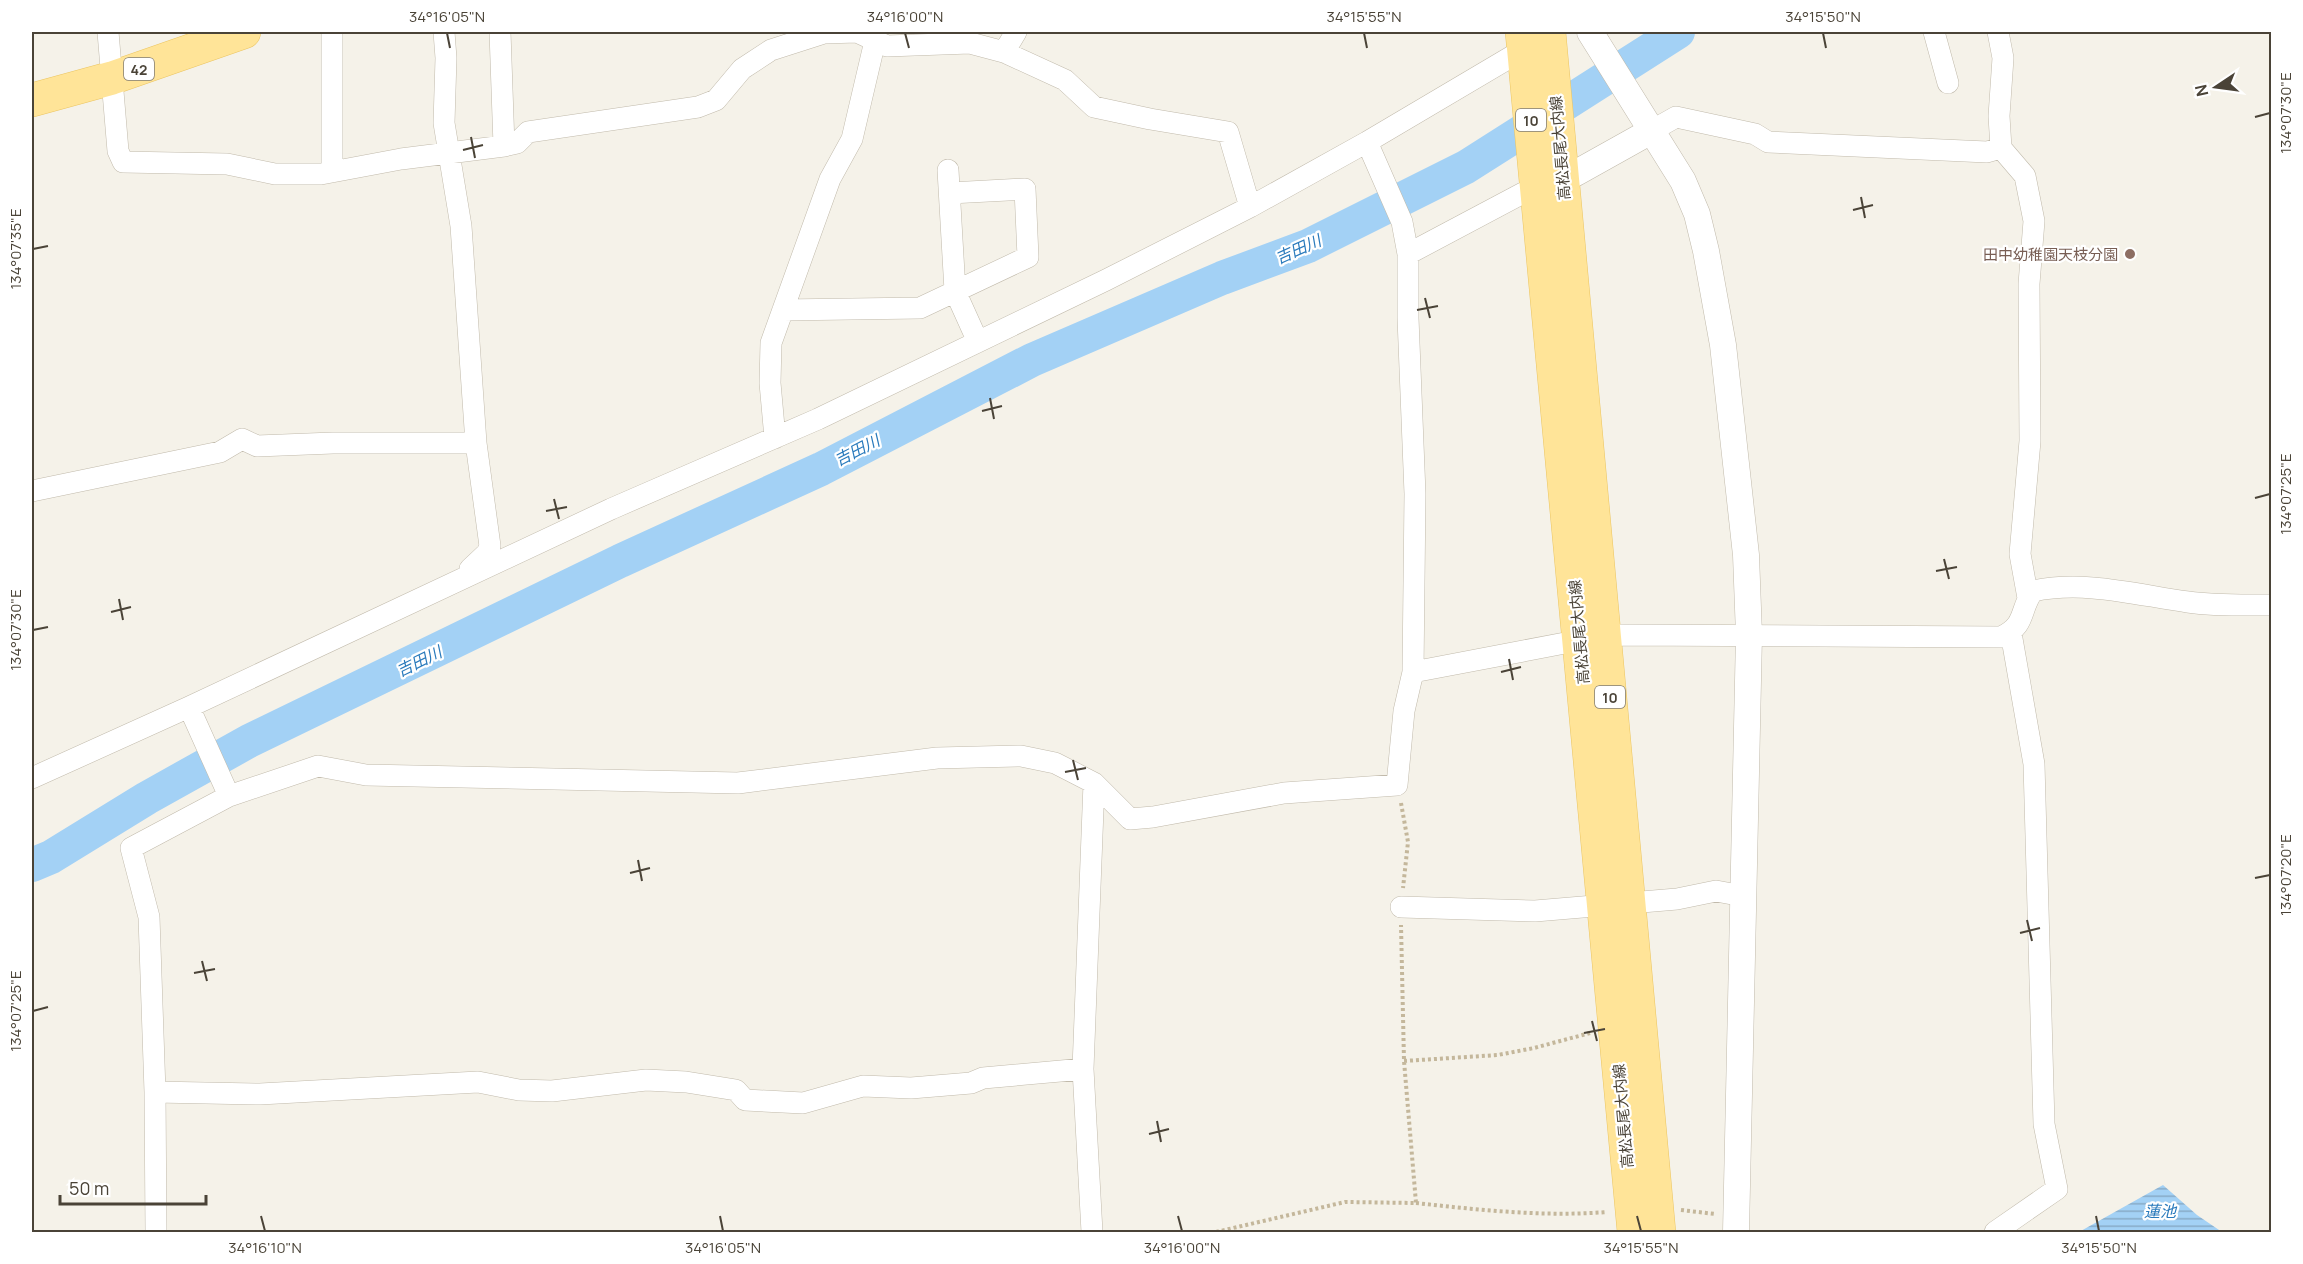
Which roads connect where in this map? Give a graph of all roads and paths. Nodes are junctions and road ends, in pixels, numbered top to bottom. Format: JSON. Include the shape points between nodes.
{"nodes":[{"id":1,"x":108,"y":32,"type":"edge"},
{"id":2,"x":244,"y":32,"type":"edge"},
{"id":3,"x":332,"y":32,"type":"edge"},
{"id":4,"x":444,"y":32,"type":"edge"},
{"id":5,"x":500,"y":32,"type":"edge"},
{"id":6,"x":1016,"y":32,"type":"edge"},
{"id":7,"x":1590,"y":32,"type":"edge"},
{"id":8,"x":1934,"y":32,"type":"edge"},
{"id":9,"x":1998,"y":32,"type":"edge"},
{"id":10,"x":875,"y":41,"type":"junction"},
{"id":11,"x":1539,"y":42,"type":"edge"},
{"id":12,"x":1004,"y":52,"type":"junction"},
{"id":13,"x":112,"y":78,"type":"junction"},
{"id":14,"x":1948,"y":83,"type":"dead end"},
{"id":15,"x":32,"y":100,"type":"edge"},
{"id":16,"x":1648,"y":121,"type":"junction"},
{"id":17,"x":1367,"y":142,"type":"junction"},
{"id":18,"x":504,"y":146,"type":"junction"},
{"id":19,"x":2001,"y":148,"type":"junction"},
{"id":20,"x":448,"y":153,"type":"junction"},
{"id":21,"x":948,"y":170,"type":"dead end"},
{"id":22,"x":332,"y":171,"type":"junction"},
{"id":23,"x":1549,"y":176,"type":"junction"},
{"id":24,"x":950,"y":193,"type":"junction"},
{"id":25,"x":1250,"y":207,"type":"junction"},
{"id":26,"x":1408,"y":254,"type":"junction"},
{"id":27,"x":955,"y":291,"type":"junction"},
{"id":28,"x":783,"y":310,"type":"junction"},
{"id":29,"x":978,"y":342,"type":"junction"},
{"id":30,"x":775,"y":438,"type":"junction"},
{"id":31,"x":476,"y":443,"type":"junction"},
{"id":32,"x":32,"y":491,"type":"edge"},
{"id":33,"x":462,"y":578,"type":"junction"},
{"id":34,"x":2028,"y":598,"type":"junction"},
{"id":35,"x":2271,"y":605,"type":"edge"},
{"id":36,"x":2011,"y":633,"type":"junction"},
{"id":37,"x":1749,"y":635,"type":"junction"},
{"id":38,"x":1592,"y":639,"type":"junction"},
{"id":39,"x":1413,"y":672,"type":"junction"},
{"id":40,"x":189,"y":707,"type":"junction"},
{"id":41,"x":32,"y":778,"type":"edge"},
{"id":42,"x":1094,"y":783,"type":"junction"},
{"id":43,"x":229,"y":796,"type":"junction"},
{"id":44,"x":1743,"y":896,"type":"junction"},
{"id":45,"x":1616,"y":903,"type":"junction"},
{"id":46,"x":1401,"y":907,"type":"dead end"},
{"id":47,"x":1600,"y":1030,"type":"dead end"},
{"id":48,"x":1083,"y":1069,"type":"junction"},
{"id":49,"x":155,"y":1092,"type":"junction"},
{"id":50,"x":1416,"y":1203,"type":"junction"},
{"id":51,"x":1665,"y":1221,"type":"edge"},
{"id":52,"x":1625,"y":1222,"type":"edge"},
{"id":53,"x":1736,"y":1225,"type":"edge"},
{"id":54,"x":156,"y":1233,"type":"edge"},
{"id":55,"x":1092,"y":1233,"type":"edge"},
{"id":56,"x":1216,"y":1233,"type":"edge"},
{"id":57,"x":1995,"y":1233,"type":"edge"}],
"edges":[{"from":1,"to":13,"type":"street"},
{"from":2,"to":13,"type":"main road","number":"42"},
{"from":3,"to":22,"type":"street"},
{"from":4,"to":20,"type":"street","via":[[444,123]]},
{"from":5,"to":18,"type":"street"},
{"from":6,"to":12,"type":"street"},
{"from":7,"to":16,"type":"street"},
{"from":8,"to":14,"type":"street"},
{"from":9,"to":19,"type":"street","via":[[2003,58]]},
{"from":10,"to":12,"type":"street","via":[[887,46],[969,43]]},
{"from":10,"to":18,"type":"street","via":[[857,33],[824,33],[771,50],[742,69],[716,100],[707,104],[528,132],[516,143]]},
{"from":10,"to":28,"type":"street","via":[[852,140],[830,178]]},
{"from":11,"to":17,"type":"street"},
{"from":11,"to":23,"type":"main road","name":"高松長尾大内線","number":"10"},
{"from":12,"to":25,"type":"street","via":[[1065,80],[1094,107],[1227,132]]},
{"from":13,"to":15,"type":"main road","number":"42"},
{"from":13,"to":22,"type":"street","via":[[118,151],[123,162],[227,164],[274,174]]},
{"from":16,"to":19,"type":"street","via":[[1676,117],[1755,134],[1768,142],[1988,152]]},
{"from":16,"to":23,"type":"street","via":[[1576,173]]},
{"from":16,"to":37,"type":"street","via":[[1683,181],[1706,251],[1723,345],[1746,555]]},
{"from":17,"to":25,"type":"street"},
{"from":17,"to":26,"type":"street","via":[[1402,222]]},
{"from":18,"to":20,"type":"street"},
{"from":19,"to":34,"type":"street","via":[[2025,176],[2034,221],[2029,284],[2030,441],[2020,555]]},
{"from":20,"to":22,"type":"street"},
{"from":20,"to":31,"type":"street","via":[[461,226]]},
{"from":21,"to":24,"type":"street"},
{"from":23,"to":26,"type":"street"},
{"from":23,"to":38,"type":"main road","name":"高松長尾大内線","number":"10"},
{"from":24,"to":27,"type":"street"},
{"from":24,"to":27,"type":"street","via":[[1025,189],[1028,257]]},
{"from":25,"to":29,"type":"street"},
{"from":26,"to":39,"type":"street","via":[[1415,494]]},
{"from":27,"to":28,"type":"street","via":[[920,308]]},
{"from":27,"to":29,"type":"street"},
{"from":28,"to":30,"type":"street","via":[[771,343]]},
{"from":29,"to":30,"type":"street"},
{"from":30,"to":33,"type":"street"},
{"from":31,"to":32,"type":"street","via":[[257,446],[242,439],[220,452]]},
{"from":31,"to":33,"type":"street","via":[[490,546]]},
{"from":33,"to":40,"type":"street"},
{"from":34,"to":35,"type":"street","via":[[2033,591],[2091,586],[2190,602]]},
{"from":34,"to":36,"type":"street","via":[[2025,612]]},
{"from":36,"to":37,"type":"street","via":[[1988,638]]},
{"from":36,"to":57,"type":"street","via":[[2034,764],[2044,1124],[2056,1190]]},
{"from":37,"to":38,"type":"street"},
{"from":37,"to":44,"type":"street"},
{"from":38,"to":39,"type":"street"},
{"from":38,"to":45,"type":"main road","name":"高松長尾大内線","number":"10"},
{"from":39,"to":42,"type":"street","via":[[1404,711],[1397,785],[1284,793],[1130,819]]},
{"from":40,"to":41,"type":"street"},
{"from":40,"to":43,"type":"street"},
{"from":42,"to":43,"type":"street","via":[[1055,763],[1021,756],[938,758],[738,783],[366,775],[318,766]]},
{"from":42,"to":48,"type":"street"},
{"from":43,"to":49,"type":"street","via":[[131,848],[149,917]]},
{"from":44,"to":45,"type":"street","via":[[1716,891]]},
{"from":44,"to":53,"type":"street"},
{"from":45,"to":46,"type":"street","via":[[1535,911]]},
{"from":45,"to":51,"type":"main road","name":"高松長尾大内線","number":"10"},
{"from":45,"to":52,"type":"main road","name":"高松長尾大内線","number":"10"},
{"from":47,"to":50,"type":"path","via":[[1498,1055],[1404,1061]]},
{"from":48,"to":49,"type":"street","via":[[923,1088],[863,1086],[803,1102],[745,1100],[736,1090],[646,1080],[552,1091],[478,1082],[260,1094]]},
{"from":48,"to":55,"type":"street"},
{"from":49,"to":54,"type":"street"},
{"from":50,"to":52,"type":"path"},
{"from":50,"to":56,"type":"path","via":[[1345,1202]]},
{"from":51,"to":53,"type":"path"}]}
